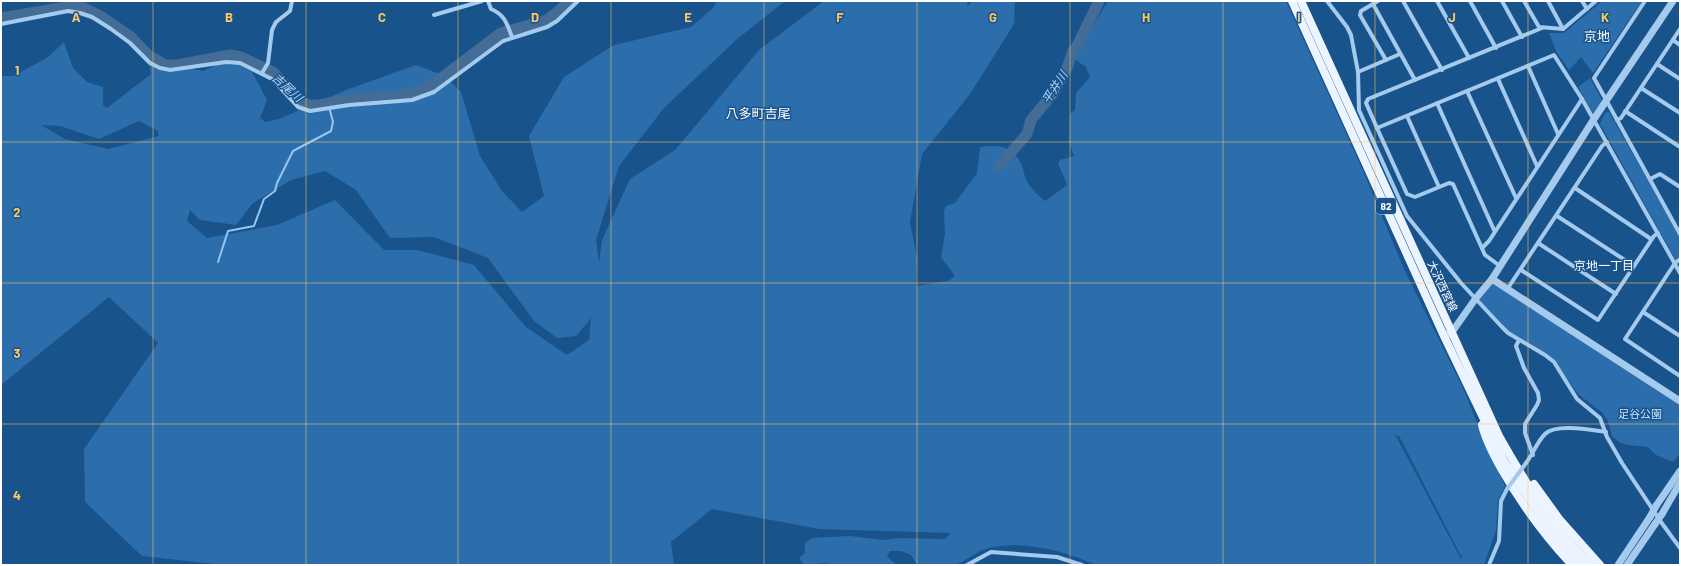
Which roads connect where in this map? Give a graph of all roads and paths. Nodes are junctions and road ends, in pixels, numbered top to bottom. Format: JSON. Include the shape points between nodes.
{"nodes":[{"id":1,"x":292,"y":1,"type":"edge"},
{"id":2,"x":482,"y":1,"type":"edge"},
{"id":3,"x":488,"y":1,"type":"edge"},
{"id":4,"x":578,"y":1,"type":"edge"},
{"id":5,"x":1292,"y":1,"type":"edge"},
{"id":6,"x":1301,"y":1,"type":"edge"},
{"id":7,"x":1327,"y":1,"type":"edge"},
{"id":8,"x":1378,"y":1,"type":"edge"},
{"id":9,"x":1403,"y":1,"type":"edge"},
{"id":10,"x":1437,"y":1,"type":"edge"},
{"id":11,"x":1470,"y":1,"type":"edge"},
{"id":12,"x":1502,"y":1,"type":"edge"},
{"id":13,"x":1524,"y":1,"type":"edge"},
{"id":14,"x":1548,"y":1,"type":"edge"},
{"id":15,"x":1582,"y":1,"type":"edge"},
{"id":16,"x":1596,"y":1,"type":"edge"},
{"id":17,"x":1645,"y":1,"type":"edge"},
{"id":18,"x":1670,"y":2,"type":"edge"},
{"id":19,"x":1373,"y":4,"type":"junction"},
{"id":20,"x":1587,"y":9,"type":"junction"},
{"id":21,"x":434,"y":15,"type":"dead end"},
{"id":22,"x":1,"y":24,"type":"edge"},
{"id":23,"x":1542,"y":28,"type":"junction"},
{"id":24,"x":1680,"y":28,"type":"edge"},
{"id":25,"x":1563,"y":29,"type":"junction"},
{"id":26,"x":512,"y":37,"type":"junction"},
{"id":27,"x":1522,"y":37,"type":"junction"},
{"id":28,"x":1673,"y":40,"type":"junction"},
{"id":29,"x":1680,"y":44,"type":"edge"},
{"id":30,"x":1496,"y":48,"type":"junction"},
{"id":31,"x":1400,"y":54,"type":"junction"},
{"id":32,"x":1469,"y":58,"type":"junction"},
{"id":33,"x":1386,"y":60,"type":"junction"},
{"id":34,"x":1657,"y":64,"type":"junction"},
{"id":35,"x":1528,"y":66,"type":"junction"},
{"id":36,"x":1442,"y":70,"type":"junction"},
{"id":37,"x":263,"y":72,"type":"junction"},
{"id":38,"x":1358,"y":72,"type":"junction"},
{"id":39,"x":1498,"y":79,"type":"junction"},
{"id":40,"x":1680,"y":79,"type":"edge"},
{"id":41,"x":1415,"y":80,"type":"junction"},
{"id":42,"x":1641,"y":88,"type":"junction"},
{"id":43,"x":1467,"y":91,"type":"junction"},
{"id":44,"x":1582,"y":99,"type":"junction"},
{"id":45,"x":1606,"y":102,"type":"junction"},
{"id":46,"x":1437,"y":103,"type":"junction"},
{"id":47,"x":1625,"y":111,"type":"junction"},
{"id":48,"x":1680,"y":113,"type":"edge"},
{"id":49,"x":1407,"y":116,"type":"junction"},
{"id":50,"x":1594,"y":119,"type":"junction"},
{"id":51,"x":1617,"y":120,"type":"junction"},
{"id":52,"x":1377,"y":128,"type":"junction"},
{"id":53,"x":1558,"y":134,"type":"junction"},
{"id":54,"x":1607,"y":142,"type":"junction"},
{"id":55,"x":1680,"y":147,"type":"edge"},
{"id":56,"x":1537,"y":166,"type":"junction"},
{"id":57,"x":1650,"y":179,"type":"junction"},
{"id":58,"x":1439,"y":187,"type":"junction"},
{"id":59,"x":1680,"y":187,"type":"edge"},
{"id":60,"x":1575,"y":188,"type":"junction"},
{"id":61,"x":1516,"y":198,"type":"junction"},
{"id":62,"x":1557,"y":216,"type":"junction"},
{"id":63,"x":1679,"y":229,"type":"edge"},
{"id":64,"x":1494,"y":230,"type":"junction"},
{"id":65,"x":1658,"y":233,"type":"junction"},
{"id":66,"x":1651,"y":239,"type":"junction"},
{"id":67,"x":1538,"y":243,"type":"junction"},
{"id":68,"x":1482,"y":248,"type":"junction"},
{"id":69,"x":1680,"y":259,"type":"edge"},
{"id":70,"x":1675,"y":263,"type":"junction"},
{"id":71,"x":1500,"y":266,"type":"junction"},
{"id":72,"x":1634,"y":266,"type":"junction"},
{"id":73,"x":1521,"y":270,"type":"junction"},
{"id":74,"x":1680,"y":273,"type":"edge"},
{"id":75,"x":1492,"y":279,"type":"junction"},
{"id":76,"x":1508,"y":288,"type":"junction"},
{"id":77,"x":1616,"y":294,"type":"junction"},
{"id":78,"x":1476,"y":298,"type":"junction"},
{"id":79,"x":1643,"y":312,"type":"junction"},
{"id":80,"x":1452,"y":332,"type":"junction"},
{"id":81,"x":1444,"y":336,"type":"junction"},
{"id":82,"x":1680,"y":336,"type":"edge"},
{"id":83,"x":1519,"y":340,"type":"junction"},
{"id":84,"x":1680,"y":376,"type":"edge"},
{"id":85,"x":1680,"y":402,"type":"edge"},
{"id":86,"x":1482,"y":409,"type":"junction"},
{"id":87,"x":1606,"y":432,"type":"junction"},
{"id":88,"x":1533,"y":454,"type":"junction"},
{"id":89,"x":1680,"y":471,"type":"edge"},
{"id":90,"x":1680,"y":482,"type":"edge"},
{"id":91,"x":1680,"y":548,"type":"edge"},
{"id":92,"x":967,"y":565,"type":"edge"},
{"id":93,"x":1082,"y":565,"type":"edge"},
{"id":94,"x":1489,"y":565,"type":"edge"},
{"id":95,"x":1572,"y":565,"type":"edge"},
{"id":96,"x":1581,"y":565,"type":"edge"},
{"id":97,"x":1590,"y":565,"type":"edge"},
{"id":98,"x":1600,"y":565,"type":"edge"},
{"id":99,"x":1618,"y":565,"type":"edge"},
{"id":100,"x":1627,"y":565,"type":"edge"}],
"edges":[{"from":1,"to":37,"type":"street","via":[[290,11],[276,22],[272,30],[268,63]]},
{"from":2,"to":21,"type":"street"},
{"from":3,"to":26,"type":"street","via":[[491,9],[500,13]]},
{"from":4,"to":26,"type":"street","via":[[547,27]]},
{"from":5,"to":81,"type":"main road","name":"大沢西宮線","number":"82"},
{"from":6,"to":80,"type":"main road","name":"大沢西宮線","number":"82"},
{"from":7,"to":38,"type":"street","via":[[1351,35]]},
{"from":8,"to":19,"type":"street"},
{"from":9,"to":36,"type":"street"},
{"from":10,"to":32,"type":"street"},
{"from":11,"to":30,"type":"street"},
{"from":12,"to":27,"type":"street"},
{"from":13,"to":23,"type":"street","via":[[1536,23]]},
{"from":14,"to":25,"type":"street"},
{"from":15,"to":20,"type":"street"},
{"from":16,"to":20,"type":"street"},
{"from":17,"to":45,"type":"street","via":[[1594,78]]},
{"from":18,"to":45,"type":"street"},
{"from":19,"to":31,"type":"street"},
{"from":19,"to":33,"type":"street","via":[[1361,11],[1360,15]]},
{"from":20,"to":25,"type":"street"},
{"from":22,"to":37,"type":"street","via":[[68,11],[80,13],[111,29],[160,68],[170,70],[226,62],[240,63]]},
{"from":23,"to":25,"type":"street"},
{"from":23,"to":27,"type":"street"},
{"from":24,"to":28,"type":"street"},
{"from":26,"to":37,"type":"street","via":[[434,92],[412,100],[310,111],[298,107]]},
{"from":27,"to":30,"type":"street"},
{"from":28,"to":29,"type":"street"},
{"from":28,"to":34,"type":"street"},
{"from":30,"to":32,"type":"street"},
{"from":31,"to":33,"type":"street"},
{"from":31,"to":41,"type":"street"},
{"from":32,"to":36,"type":"street"},
{"from":33,"to":38,"type":"street"},
{"from":34,"to":40,"type":"street"},
{"from":34,"to":42,"type":"street"},
{"from":35,"to":39,"type":"street"},
{"from":35,"to":44,"type":"street","via":[[1554,55]]},
{"from":35,"to":53,"type":"street"},
{"from":36,"to":41,"type":"street"},
{"from":38,"to":78,"type":"street","via":[[1360,110],[1407,216]]},
{"from":39,"to":43,"type":"street"},
{"from":39,"to":56,"type":"street"},
{"from":41,"to":52,"type":"street","via":[[1368,99],[1366,103]]},
{"from":42,"to":47,"type":"street"},
{"from":42,"to":48,"type":"street"},
{"from":43,"to":46,"type":"street"},
{"from":43,"to":61,"type":"street"},
{"from":44,"to":50,"type":"street"},
{"from":44,"to":53,"type":"street"},
{"from":45,"to":50,"type":"street"},
{"from":45,"to":51,"type":"street"},
{"from":46,"to":49,"type":"street"},
{"from":46,"to":64,"type":"street"},
{"from":47,"to":51,"type":"street"},
{"from":47,"to":55,"type":"street"},
{"from":49,"to":52,"type":"street"},
{"from":49,"to":58,"type":"street"},
{"from":50,"to":54,"type":"street"},
{"from":50,"to":71,"type":"street"},
{"from":51,"to":57,"type":"street"},
{"from":52,"to":58,"type":"street","via":[[1407,194],[1415,197]]},
{"from":53,"to":56,"type":"street"},
{"from":54,"to":60,"type":"street"},
{"from":54,"to":65,"type":"street"},
{"from":56,"to":61,"type":"street"},
{"from":57,"to":59,"type":"street","via":[[1660,174]]},
{"from":57,"to":63,"type":"street"},
{"from":58,"to":68,"type":"street","via":[[1453,184]]},
{"from":60,"to":62,"type":"street"},
{"from":60,"to":66,"type":"street"},
{"from":61,"to":64,"type":"street"},
{"from":62,"to":67,"type":"street"},
{"from":62,"to":72,"type":"street"},
{"from":64,"to":68,"type":"street"},
{"from":65,"to":66,"type":"street"},
{"from":65,"to":70,"type":"street"},
{"from":66,"to":72,"type":"street"},
{"from":67,"to":73,"type":"street"},
{"from":67,"to":77,"type":"street"},
{"from":68,"to":71,"type":"street","via":[[1485,255]]},
{"from":69,"to":70,"type":"street"},
{"from":70,"to":74,"type":"street"},
{"from":70,"to":79,"type":"street"},
{"from":71,"to":75,"type":"street"},
{"from":72,"to":77,"type":"street"},
{"from":73,"to":76,"type":"street"},
{"from":73,"to":77,"type":"street","via":[[1598,320]]},
{"from":75,"to":76,"type":"street"},
{"from":75,"to":78,"type":"street"},
{"from":76,"to":85,"type":"street"},
{"from":78,"to":80,"type":"street"},
{"from":78,"to":83,"type":"street","via":[[1508,333]]},
{"from":79,"to":82,"type":"street"},
{"from":79,"to":84,"type":"street","via":[[1625,339]]},
{"from":80,"to":81,"type":"street"},
{"from":80,"to":86,"type":"main road","name":"大沢西宮線","number":"82"},
{"from":81,"to":86,"type":"main road","name":"大沢西宮線","number":"82"},
{"from":83,"to":87,"type":"street","via":[[1554,362],[1573,395],[1600,418]]},
{"from":83,"to":88,"type":"street","via":[[1516,346],[1539,400],[1525,424],[1525,433]]},
{"from":86,"to":95,"type":"main road","via":[[1487,441],[1508,480],[1540,528]]},
{"from":86,"to":96,"type":"main road","name":"大沢西宮線","number":"82","via":[[1504,461],[1522,491]]},
{"from":86,"to":97,"type":"main road","name":"大沢西宮線","number":"82","via":[[1561,533]]},
{"from":86,"to":98,"type":"main road","via":[[1560,520]]},
{"from":87,"to":88,"type":"street","via":[[1581,428],[1550,430],[1543,436]]},
{"from":87,"to":91,"type":"street","via":[[1639,490]]},
{"from":88,"to":94,"type":"street","bridge":true,"via":[[1501,501],[1499,540]]},
{"from":89,"to":99,"type":"street","bridge":true},
{"from":90,"to":100,"type":"street","bridge":true,"via":[[1662,514]]},
{"from":92,"to":93,"type":"street","via":[[991,552],[1057,557]]}]}
